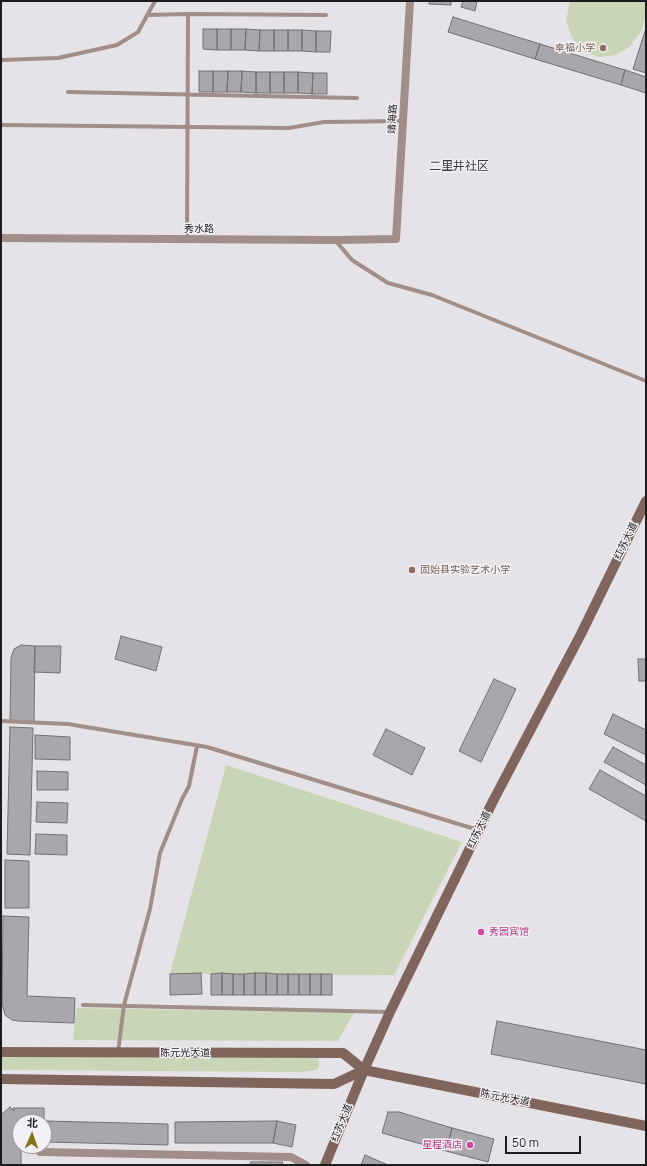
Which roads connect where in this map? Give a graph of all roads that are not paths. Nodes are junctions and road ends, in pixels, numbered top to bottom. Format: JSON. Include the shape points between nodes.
{"nodes":[{"id":1,"x":155,"y":1,"type":"edge"},
{"id":2,"x":410,"y":1,"type":"edge"},
{"id":3,"x":188,"y":14,"type":"junction"},
{"id":4,"x":147,"y":15,"type":"junction"},
{"id":5,"x":326,"y":15,"type":"dead end"},
{"id":6,"x":1,"y":60,"type":"edge"},
{"id":7,"x":68,"y":92,"type":"dead end"},
{"id":8,"x":188,"y":94,"type":"junction"},
{"id":9,"x":356,"y":98,"type":"dead end"},
{"id":10,"x":403,"y":121,"type":"junction"},
{"id":11,"x":1,"y":125,"type":"edge"},
{"id":12,"x":188,"y":127,"type":"junction"},
{"id":13,"x":1,"y":238,"type":"edge"},
{"id":14,"x":187,"y":239,"type":"junction"},
{"id":15,"x":396,"y":239,"type":"joint"},
{"id":16,"x":335,"y":240,"type":"junction"},
{"id":17,"x":646,"y":381,"type":"edge"},
{"id":18,"x":646,"y":501,"type":"edge"},
{"id":19,"x":1,"y":722,"type":"edge"},
{"id":20,"x":197,"y":746,"type":"junction"},
{"id":21,"x":479,"y":830,"type":"junction"},
{"id":22,"x":83,"y":1004,"type":"dead end"},
{"id":23,"x":124,"y":1005,"type":"junction"},
{"id":24,"x":390,"y":1012,"type":"junction"},
{"id":25,"x":1,"y":1052,"type":"edge"},
{"id":26,"x":118,"y":1052,"type":"junction"},
{"id":27,"x":364,"y":1070,"type":"junction"},
{"id":28,"x":1,"y":1079,"type":"edge"},
{"id":29,"x":646,"y":1126,"type":"edge"},
{"id":30,"x":52,"y":1152,"type":"edge"},
{"id":31,"x":306,"y":1165,"type":"edge"},
{"id":32,"x":325,"y":1165,"type":"edge"}],
"edges":[{"from":1,"to":4,"type":"lane"},
{"from":2,"to":10,"type":"street","name":"靖海路"},
{"from":3,"to":4,"type":"lane"},
{"from":3,"to":5,"type":"lane"},
{"from":3,"to":8,"type":"lane"},
{"from":4,"to":6,"type":"lane","via":[[138,32],[117,45],[58,58]]},
{"from":7,"to":8,"type":"lane"},
{"from":8,"to":9,"type":"lane"},
{"from":8,"to":12,"type":"lane"},
{"from":10,"to":12,"type":"lane","via":[[324,122],[289,128]]},
{"from":10,"to":15,"type":"street","name":"靖海路"},
{"from":11,"to":12,"type":"lane"},
{"from":12,"to":14,"type":"lane"},
{"from":13,"to":14,"type":"street","name":"秀水路"},
{"from":14,"to":16,"type":"street","name":"秀水路"},
{"from":15,"to":16,"type":"street","name":"秀水路"},
{"from":16,"to":17,"type":"lane","via":[[352,260],[388,283],[432,295]]},
{"from":18,"to":21,"type":"main road","name":"红苏大道","via":[[581,634]]},
{"from":19,"to":20,"type":"lane","via":[[68,724]]},
{"from":20,"to":21,"type":"lane"},
{"from":20,"to":23,"type":"lane","via":[[189,786],[160,853],[150,909]]},
{"from":21,"to":24,"type":"main road","name":"红苏大道"},
{"from":22,"to":23,"type":"lane"},
{"from":23,"to":24,"type":"lane"},
{"from":23,"to":26,"type":"lane"},
{"from":24,"to":27,"type":"main road","name":"红苏大道"},
{"from":25,"to":26,"type":"main road","name":"陈元光大道"},
{"from":26,"to":27,"type":"main road","name":"陈元光大道","via":[[342,1053]]},
{"from":27,"to":28,"type":"main road","via":[[334,1084]]},
{"from":27,"to":29,"type":"main road","name":"陈元光大道"},
{"from":27,"to":32,"type":"main road","name":"红苏大道"},
{"from":30,"to":31,"type":"street","via":[[291,1158]]}]}
